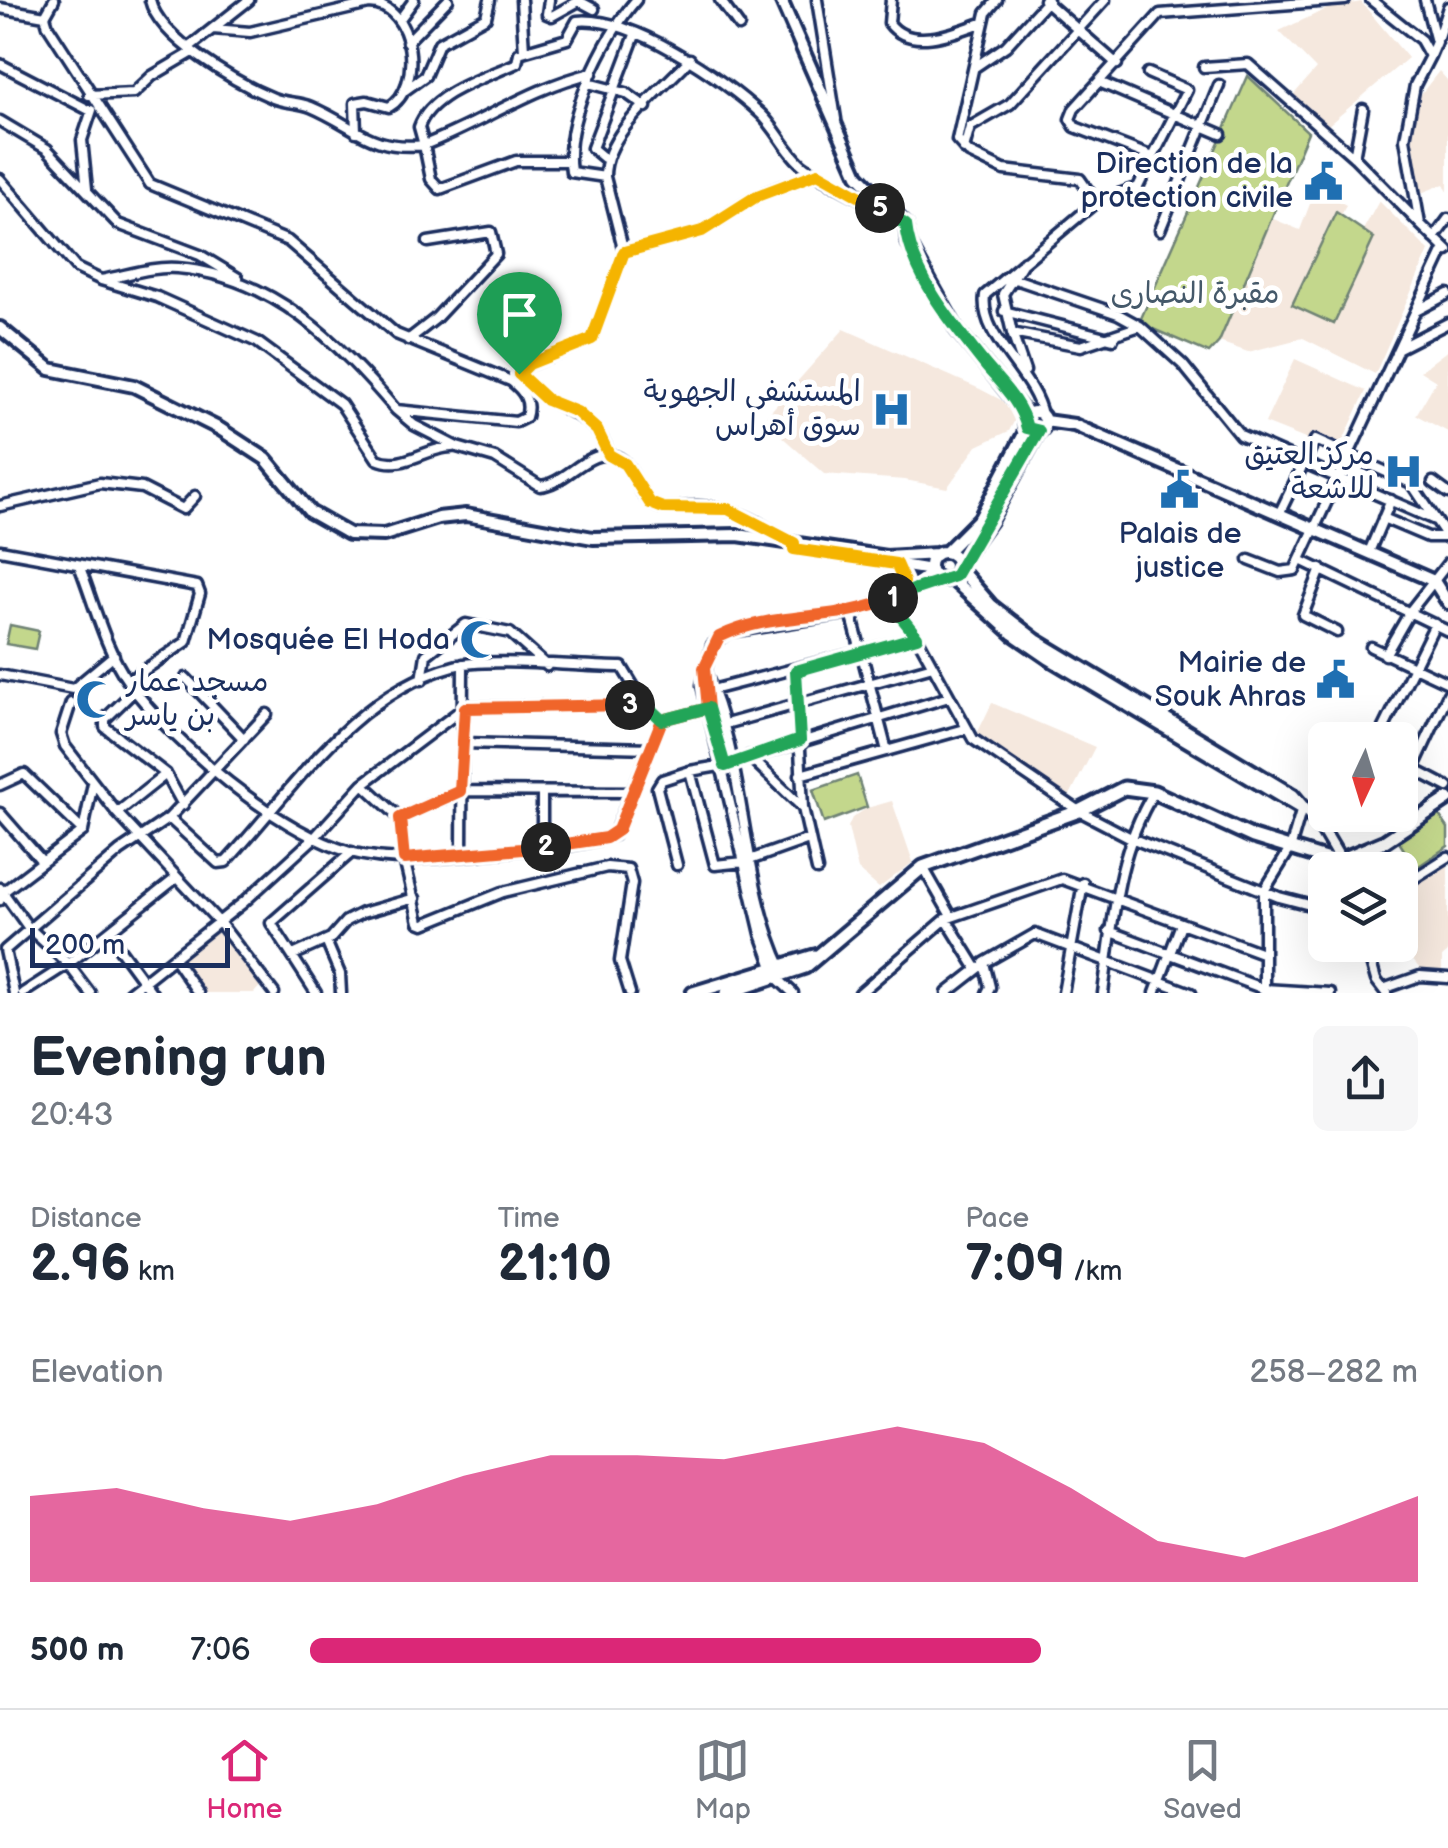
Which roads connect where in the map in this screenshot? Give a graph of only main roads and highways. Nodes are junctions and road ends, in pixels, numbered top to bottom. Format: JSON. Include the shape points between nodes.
{"nodes":[{"id":1,"x":1448,"y":800,"type":"edge"},
{"id":2,"x":1366,"y":852,"type":"edge"},
{"id":3,"x":1308,"y":854,"type":"edge"},
{"id":4,"x":778,"y":976,"type":"junction"},
{"id":5,"x":692,"y":993,"type":"edge"},
{"id":6,"x":727,"y":993,"type":"edge"}],
"edges":[{"from":1,"to":2,"type":"main road"},
{"from":3,"to":4,"type":"main road","via":[[1234,830],[1154,792],[1124,788],[1080,811],[924,867],[822,953]]},
{"from":4,"to":5,"type":"main road"},
{"from":4,"to":6,"type":"main road"}]}
